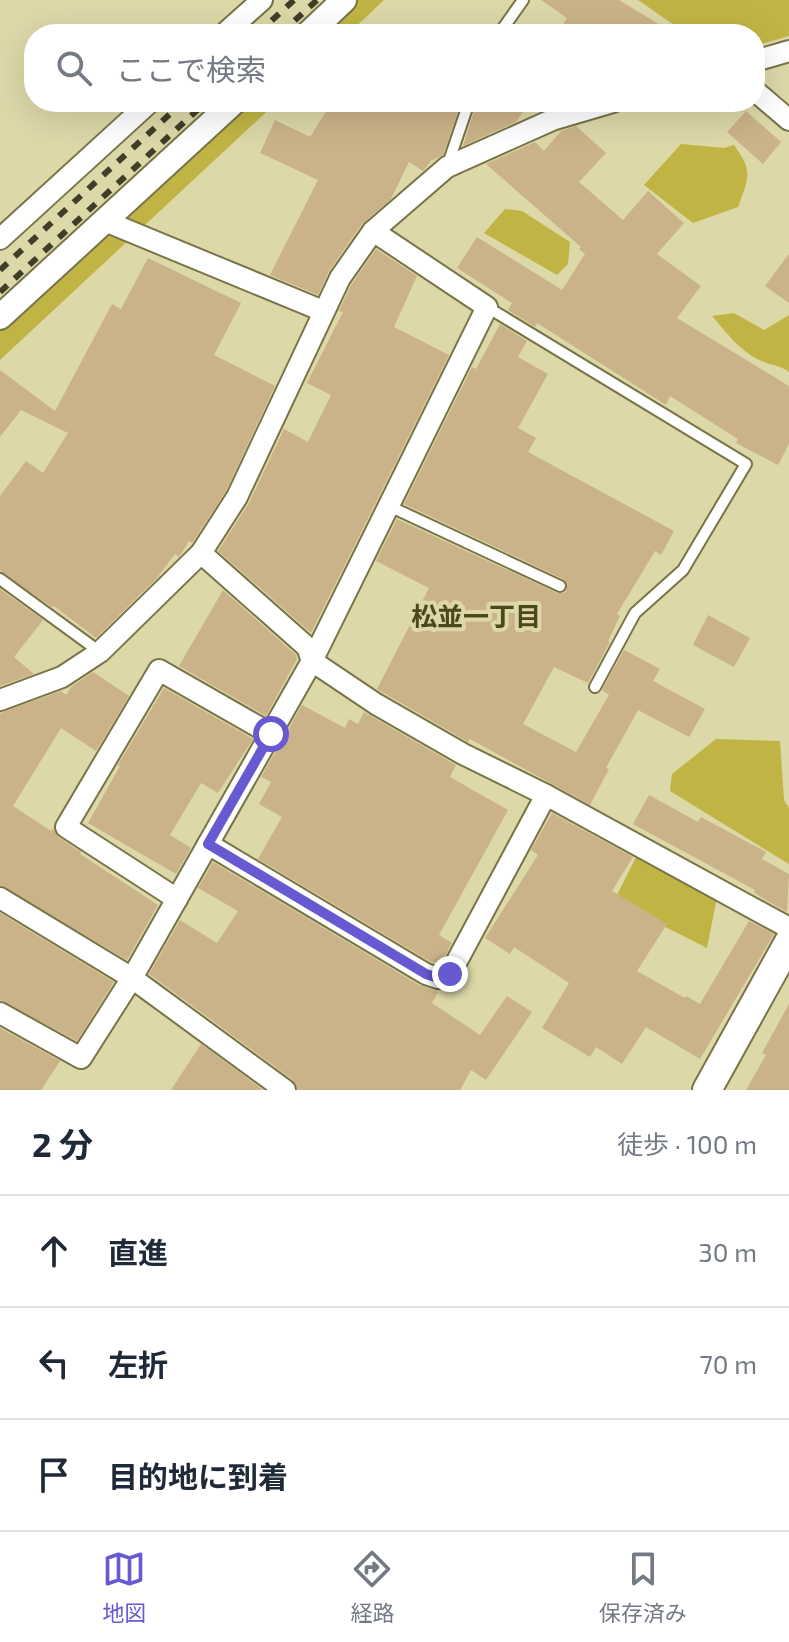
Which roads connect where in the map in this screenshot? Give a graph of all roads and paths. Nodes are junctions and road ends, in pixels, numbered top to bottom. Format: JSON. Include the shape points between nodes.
{"nodes":[{"id":1,"x":262,"y":0,"type":"edge"},
{"id":2,"x":344,"y":0,"type":"edge"},
{"id":3,"x":523,"y":0,"type":"edge"},
{"id":4,"x":235,"y":24,"type":"edge"},
{"id":5,"x":319,"y":24,"type":"edge"},
{"id":6,"x":506,"y":24,"type":"edge"},
{"id":7,"x":789,"y":51,"type":"edge"},
{"id":8,"x":765,"y":58,"type":"edge"},
{"id":9,"x":765,"y":100,"type":"edge"},
{"id":10,"x":139,"y":112,"type":"edge"},
{"id":11,"x":223,"y":112,"type":"edge"},
{"id":12,"x":466,"y":112,"type":"edge"},
{"id":13,"x":579,"y":112,"type":"edge"},
{"id":14,"x":789,"y":120,"type":"edge"},
{"id":15,"x":447,"y":167,"type":"junction"},
{"id":16,"x":105,"y":221,"type":"junction"},
{"id":17,"x":373,"y":231,"type":"junction"},
{"id":18,"x":0,"y":239,"type":"edge"},
{"id":19,"x":487,"y":307,"type":"junction"},
{"id":20,"x":323,"y":311,"type":"junction"},
{"id":21,"x":0,"y":317,"type":"edge"},
{"id":22,"x":389,"y":506,"type":"junction"},
{"id":23,"x":201,"y":553,"type":"junction"},
{"id":24,"x":0,"y":579,"type":"edge"},
{"id":25,"x":560,"y":586,"type":"dead end"},
{"id":26,"x":100,"y":652,"type":"junction"},
{"id":27,"x":312,"y":661,"type":"junction"},
{"id":28,"x":595,"y":687,"type":"dead end"},
{"id":29,"x":0,"y":700,"type":"edge"},
{"id":30,"x":271,"y":734,"type":"junction"},
{"id":31,"x":546,"y":795,"type":"junction"},
{"id":32,"x":208,"y":844,"type":"junction"},
{"id":33,"x":0,"y":898,"type":"edge"},
{"id":34,"x":177,"y":899,"type":"junction"},
{"id":35,"x":789,"y":928,"type":"edge"},
{"id":36,"x":789,"y":942,"type":"edge"},
{"id":37,"x":132,"y":978,"type":"junction"},
{"id":38,"x":0,"y":1013,"type":"edge"},
{"id":39,"x":285,"y":1090,"type":"edge"},
{"id":40,"x":707,"y":1090,"type":"edge"}],
"edges":[{"from":1,"to":4,"type":"street"},
{"from":2,"to":5,"type":"street"},
{"from":3,"to":6,"type":"lane"},
{"from":7,"to":8,"type":"street"},
{"from":9,"to":14,"type":"street"},
{"from":10,"to":18,"type":"street"},
{"from":11,"to":16,"type":"street"},
{"from":12,"to":15,"type":"lane"},
{"from":13,"to":15,"type":"street"},
{"from":15,"to":17,"type":"street"},
{"from":16,"to":20,"type":"street"},
{"from":16,"to":21,"type":"street"},
{"from":17,"to":19,"type":"street"},
{"from":17,"to":20,"type":"street"},
{"from":19,"to":22,"type":"street"},
{"from":19,"to":28,"type":"lane","via":[[746,464],[683,570],[635,613]]},
{"from":20,"to":23,"type":"street","via":[[237,497]]},
{"from":22,"to":25,"type":"lane"},
{"from":22,"to":27,"type":"street"},
{"from":23,"to":26,"type":"street"},
{"from":23,"to":27,"type":"street","via":[[307,647]]},
{"from":24,"to":26,"type":"lane"},
{"from":26,"to":29,"type":"street","via":[[62,677]]},
{"from":27,"to":30,"type":"street"},
{"from":27,"to":31,"type":"street","via":[[463,754]]},
{"from":30,"to":32,"type":"street"},
{"from":30,"to":34,"type":"street","via":[[159,670],[66,827]]},
{"from":31,"to":32,"type":"street","via":[[450,974],[438,978]]},
{"from":31,"to":35,"type":"street"},
{"from":32,"to":34,"type":"street"},
{"from":33,"to":37,"type":"street"},
{"from":34,"to":37,"type":"street"},
{"from":36,"to":40,"type":"main road"},
{"from":37,"to":38,"type":"street","via":[[81,1058]]},
{"from":37,"to":39,"type":"street"}]}
